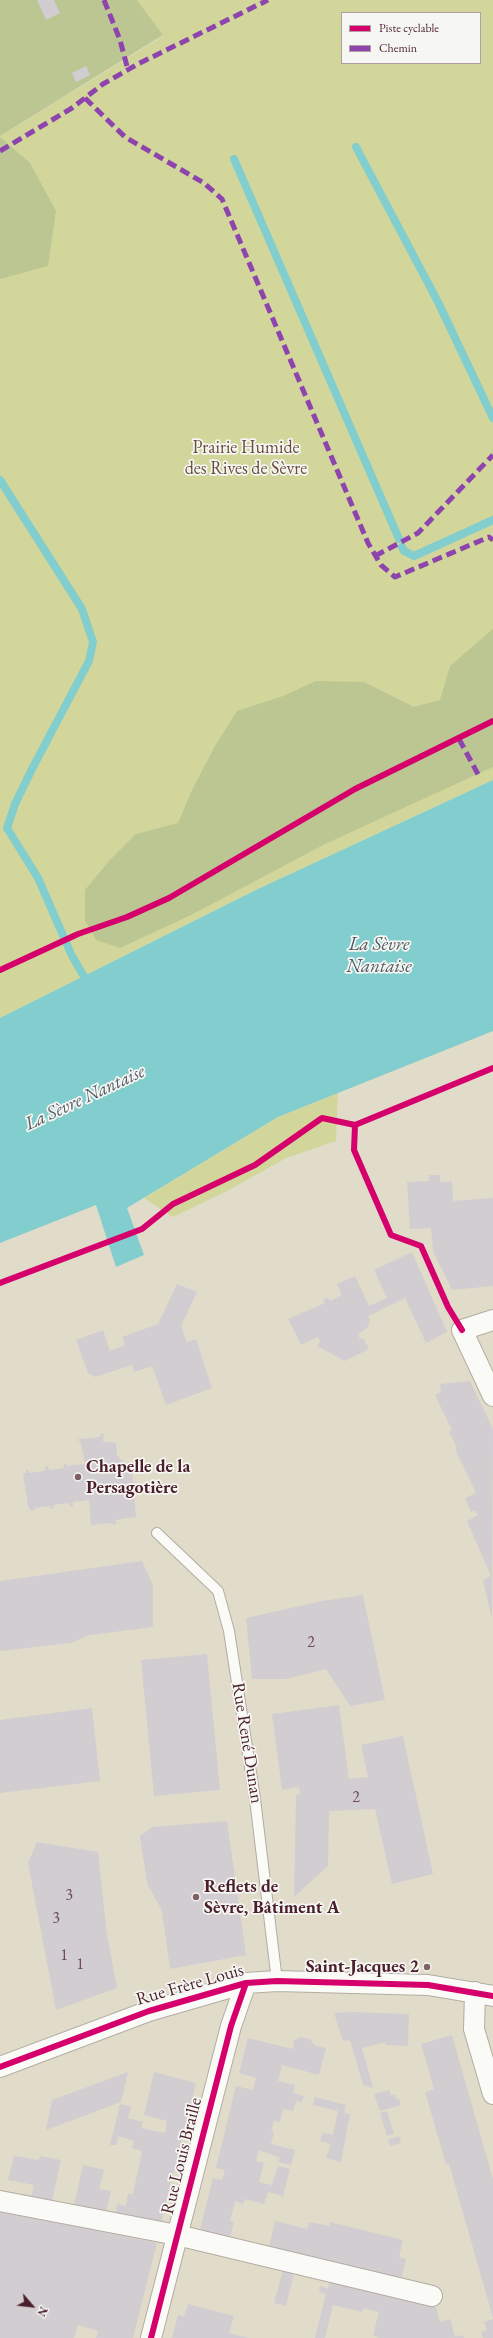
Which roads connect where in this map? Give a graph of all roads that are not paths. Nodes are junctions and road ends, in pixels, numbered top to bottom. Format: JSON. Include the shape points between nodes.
{"nodes":[{"id":1,"x":493,"y":1320,"type":"edge"},
{"id":2,"x":493,"y":1396,"type":"edge"},
{"id":3,"x":157,"y":1533,"type":"dead end"},
{"id":4,"x":277,"y":1981,"type":"junction"},
{"id":5,"x":246,"y":1982,"type":"junction"},
{"id":6,"x":484,"y":1994,"type":"edge"},
{"id":7,"x":0,"y":2067,"type":"edge"},
{"id":8,"x":493,"y":2094,"type":"edge"},
{"id":9,"x":0,"y":2201,"type":"edge"},
{"id":10,"x":177,"y":2235,"type":"junction"},
{"id":11,"x":432,"y":2296,"type":"dead end"},
{"id":12,"x":151,"y":2338,"type":"edge"}],
"edges":[{"from":1,"to":2,"type":"street","via":[[462,1330]]},
{"from":3,"to":4,"type":"lane","name":"Rue René Dunan","via":[[218,1591],[230,1631],[255,1799]]},
{"from":4,"to":5,"type":"street","name":"Rue Frère Louis"},
{"from":4,"to":6,"type":"street","name":"Rue Frère Louis","via":[[428,1984]]},
{"from":5,"to":7,"type":"street","name":"Rue Frère Louis","via":[[149,2011]]},
{"from":5,"to":10,"type":"street","name":"Rue Louis Braille","via":[[231,2026]]},
{"from":6,"to":8,"type":"street","via":[[474,2029]]},
{"from":9,"to":10,"type":"street"},
{"from":10,"to":11,"type":"street"},
{"from":10,"to":12,"type":"street","name":"Rue Louis Braille"}]}
